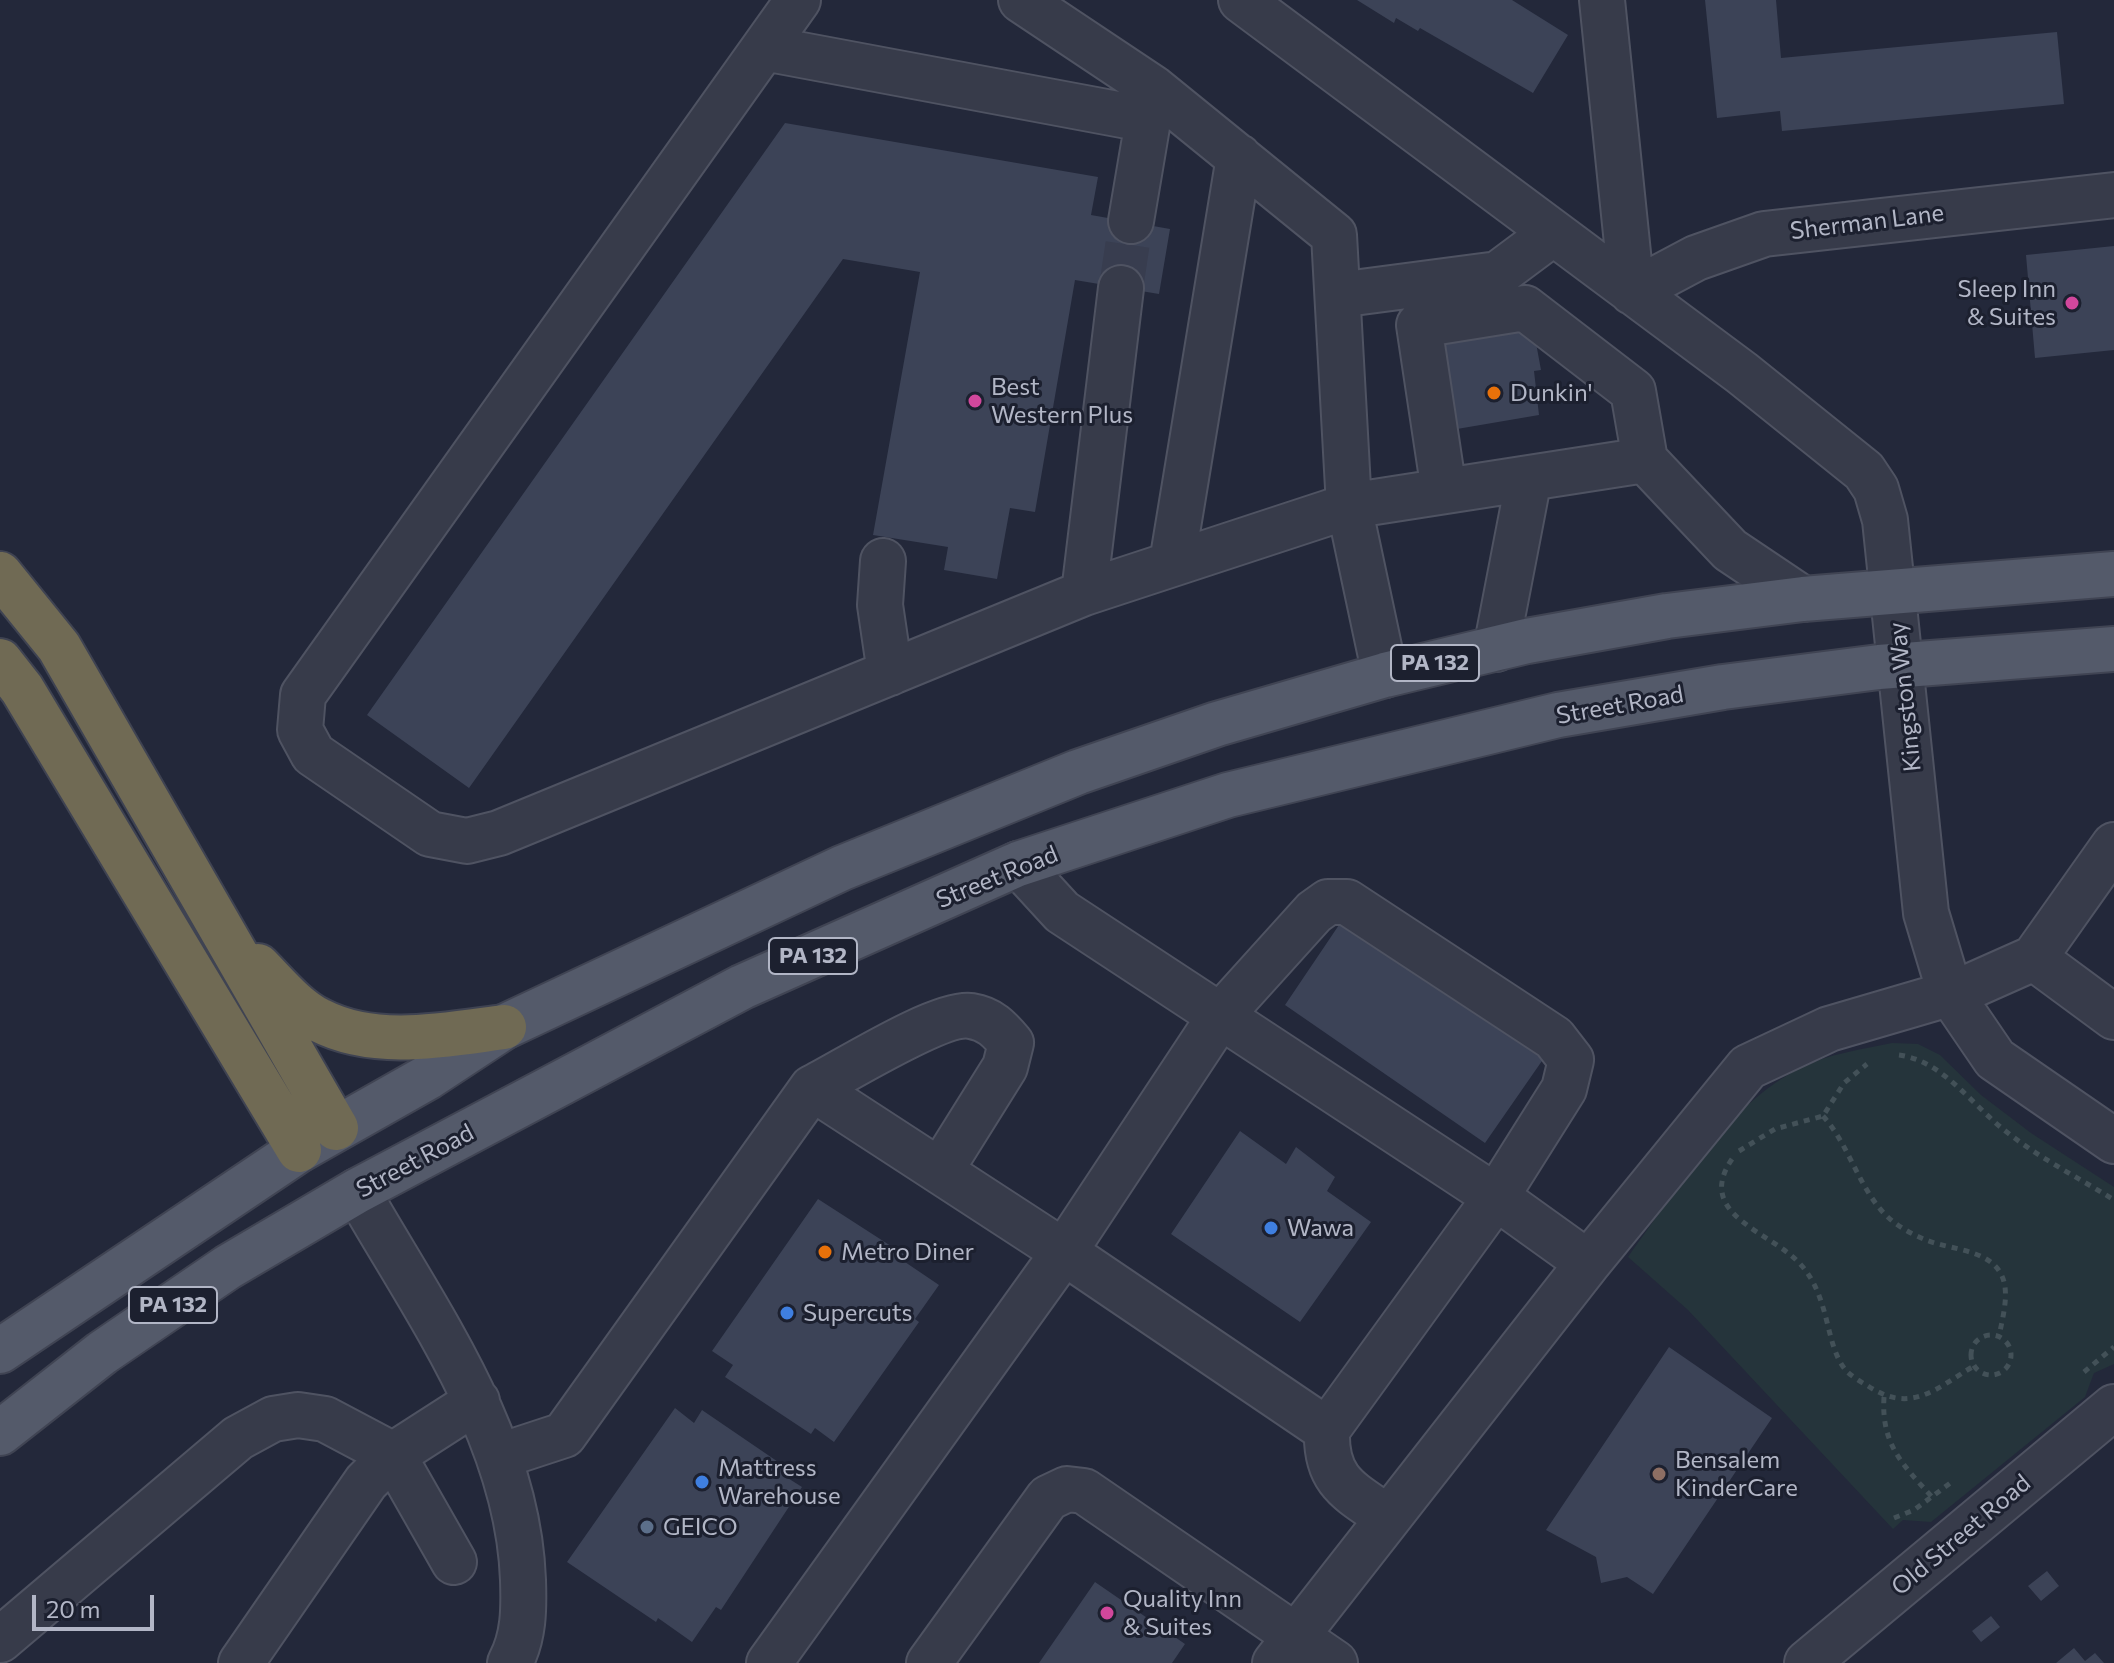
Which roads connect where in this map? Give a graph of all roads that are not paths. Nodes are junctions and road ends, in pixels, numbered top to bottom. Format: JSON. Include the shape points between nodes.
{"nodes":[{"id":1,"x":798,"y":0,"type":"edge"},
{"id":2,"x":1021,"y":0,"type":"edge"},
{"id":3,"x":1241,"y":0,"type":"edge"},
{"id":4,"x":1602,"y":0,"type":"edge"},
{"id":5,"x":764,"y":48,"type":"junction"},
{"id":6,"x":1151,"y":104,"type":"junction"},
{"id":7,"x":1239,"y":157,"type":"junction"},
{"id":8,"x":2114,"y":195,"type":"edge"},
{"id":9,"x":1131,"y":221,"type":"tunnel mouth"},
{"id":10,"x":1553,"y":233,"type":"junction"},
{"id":11,"x":1121,"y":288,"type":"tunnel mouth"},
{"id":12,"x":1632,"y":292,"type":"junction"},
{"id":13,"x":1338,"y":295,"type":"junction"},
{"id":14,"x":1645,"y":460,"type":"junction"},
{"id":15,"x":1529,"y":478,"type":"junction"},
{"id":16,"x":1444,"y":491,"type":"junction"},
{"id":17,"x":1349,"y":506,"type":"junction"},
{"id":18,"x":883,"y":561,"type":"dead end"},
{"id":19,"x":1172,"y":563,"type":"junction"},
{"id":20,"x":0,"y":574,"type":"edge"},
{"id":21,"x":2114,"y":574,"type":"edge"},
{"id":22,"x":1893,"y":591,"type":"junction"},
{"id":23,"x":1084,"y":593,"type":"junction"},
{"id":24,"x":1803,"y":599,"type":"junction"},
{"id":25,"x":1496,"y":649,"type":"junction"},
{"id":26,"x":2114,"y":649,"type":"edge"},
{"id":27,"x":0,"y":661,"type":"edge"},
{"id":28,"x":1902,"y":665,"type":"junction"},
{"id":29,"x":890,"y":673,"type":"junction"},
{"id":30,"x":1385,"y":675,"type":"junction"},
{"id":31,"x":2114,"y":845,"type":"edge"},
{"id":32,"x":1018,"y":864,"type":"junction"},
{"id":33,"x":216,"y":921,"type":"junction"},
{"id":34,"x":2034,"y":958,"type":"junction"},
{"id":35,"x":1950,"y":993,"type":"junction"},
{"id":36,"x":1220,"y":1016,"type":"junction"},
{"id":37,"x":2114,"y":1017,"type":"edge"},
{"id":38,"x":504,"y":1027,"type":"junction"},
{"id":39,"x":812,"y":1088,"type":"junction"},
{"id":40,"x":336,"y":1128,"type":"junction"},
{"id":41,"x":2114,"y":1141,"type":"edge"},
{"id":42,"x":299,"y":1150,"type":"junction"},
{"id":43,"x":940,"y":1171,"type":"junction"},
{"id":44,"x":357,"y":1191,"type":"junction"},
{"id":45,"x":1496,"y":1197,"type":"junction"},
{"id":46,"x":1064,"y":1252,"type":"junction"},
{"id":47,"x":1588,"y":1263,"type":"junction"},
{"id":48,"x":0,"y":1351,"type":"edge"},
{"id":49,"x":477,"y":1401,"type":"junction"},
{"id":50,"x":2114,"y":1407,"type":"edge"},
{"id":51,"x":1327,"y":1430,"type":"junction"},
{"id":52,"x":0,"y":1433,"type":"edge"},
{"id":53,"x":393,"y":1455,"type":"junction"},
{"id":54,"x":500,"y":1456,"type":"junction"},
{"id":55,"x":1387,"y":1517,"type":"junction"},
{"id":56,"x":454,"y":1562,"type":"dead end"},
{"id":57,"x":0,"y":1640,"type":"edge"},
{"id":58,"x":1285,"y":1649,"type":"edge"},
{"id":59,"x":523,"y":1658,"type":"edge"},
{"id":60,"x":241,"y":1663,"type":"edge"},
{"id":61,"x":769,"y":1663,"type":"edge"},
{"id":62,"x":929,"y":1663,"type":"edge"},
{"id":63,"x":1335,"y":1663,"type":"edge"},
{"id":64,"x":1807,"y":1663,"type":"edge"}],
"edges":[{"from":1,"to":5,"type":"street"},
{"from":2,"to":6,"type":"street"},
{"from":3,"to":10,"type":"street","name":"Kingston Way"},
{"from":4,"to":12,"type":"street"},
{"from":5,"to":6,"type":"street"},
{"from":5,"to":29,"type":"street","via":[[303,695],[300,730],[313,754],[430,834],[467,841],[499,833]]},
{"from":6,"to":7,"type":"street"},
{"from":6,"to":9,"type":"street"},
{"from":7,"to":13,"type":"street","via":[[1334,235]]},
{"from":7,"to":19,"type":"street"},
{"from":8,"to":12,"type":"street","name":"Sherman Lane","via":[[1764,234],[1696,258]]},
{"from":10,"to":12,"type":"street","name":"Kingston Way"},
{"from":10,"to":13,"type":"street","via":[[1498,274]]},
{"from":11,"to":23,"type":"street"},
{"from":12,"to":22,"type":"street","name":"Kingston Way","via":[[1864,471],[1885,520]]},
{"from":13,"to":17,"type":"street"},
{"from":14,"to":15,"type":"street"},
{"from":14,"to":16,"type":"street","via":[[1633,391],[1525,308],[1419,325]]},
{"from":14,"to":24,"type":"street","via":[[1730,550]]},
{"from":15,"to":16,"type":"street"},
{"from":15,"to":25,"type":"street"},
{"from":16,"to":17,"type":"street"},
{"from":17,"to":19,"type":"street"},
{"from":17,"to":30,"type":"street"},
{"from":18,"to":29,"type":"street","via":[[880,605]]},
{"from":19,"to":23,"type":"street"},
{"from":20,"to":33,"type":"highway","via":[[59,647]]},
{"from":21,"to":22,"type":"main road","number":"PA 132"},
{"from":22,"to":24,"type":"main road","number":"PA 132"},
{"from":22,"to":28,"type":"street","name":"Kingston Way"},
{"from":23,"to":29,"type":"street"},
{"from":24,"to":25,"type":"main road","number":"PA 132","via":[[1667,616]]},
{"from":25,"to":30,"type":"main road","number":"PA 132"},
{"from":26,"to":28,"type":"main road","name":"Street Road","number":"PA 132"},
{"from":27,"to":42,"type":"highway","via":[[22,689]]},
{"from":28,"to":32,"type":"main road","name":"Street Road","number":"PA 132","via":[[1558,715],[1228,795]]},
{"from":28,"to":35,"type":"street","name":"Kingston Way","via":[[1926,913]]},
{"from":30,"to":38,"type":"main road","number":"PA 132","via":[[1217,724],[913,837]]},
{"from":31,"to":34,"type":"street"},
{"from":32,"to":36,"type":"street","via":[[1062,912]]},
{"from":32,"to":44,"type":"main road","name":"Street Road","number":"PA 132","via":[[742,987]]},
{"from":33,"to":38,"type":"highway","via":[[317,1020],[360,1034],[402,1037]]},
{"from":33,"to":40,"type":"highway"},
{"from":34,"to":35,"type":"street"},
{"from":34,"to":37,"type":"street"},
{"from":35,"to":41,"type":"street","name":"Kingston Way","via":[[1995,1059]]},
{"from":35,"to":47,"type":"street","via":[[1829,1029],[1748,1067]]},
{"from":36,"to":45,"type":"street"},
{"from":36,"to":45,"type":"street","via":[[1328,902],[1347,902],[1373,919],[1554,1038],[1571,1060],[1564,1089]]},
{"from":36,"to":46,"type":"street"},
{"from":38,"to":40,"type":"main road","number":"PA 132"},
{"from":39,"to":43,"type":"street"},
{"from":39,"to":43,"type":"street","via":[[936,1023],[968,1015],[995,1024],[1011,1043],[1005,1067]]},
{"from":39,"to":54,"type":"street","via":[[564,1435]]},
{"from":40,"to":42,"type":"main road","number":"PA 132"},
{"from":40,"to":44,"type":"main road"},
{"from":42,"to":44,"type":"main road"},
{"from":42,"to":48,"type":"main road","number":"PA 132"},
{"from":43,"to":46,"type":"street"},
{"from":44,"to":49,"type":"street"},
{"from":44,"to":52,"type":"main road","name":"Street Road","number":"PA 132","via":[[228,1267],[102,1353]]},
{"from":45,"to":47,"type":"street"},
{"from":45,"to":51,"type":"street"},
{"from":46,"to":51,"type":"street"},
{"from":46,"to":61,"type":"street"},
{"from":47,"to":55,"type":"street"},
{"from":49,"to":53,"type":"street"},
{"from":49,"to":54,"type":"street"},
{"from":50,"to":64,"type":"street","name":"Old Street Road"},
{"from":51,"to":55,"type":"street","via":[[1331,1470],[1347,1490]]},
{"from":53,"to":56,"type":"street"},
{"from":53,"to":57,"type":"street","via":[[325,1419],[273,1419],[238,1438]]},
{"from":53,"to":60,"type":"street","via":[[366,1482]]},
{"from":54,"to":59,"type":"street","via":[[523,1562]]},
{"from":55,"to":58,"type":"street"},
{"from":58,"to":62,"type":"street","via":[[1084,1491],[1067,1489],[1048,1498]]},
{"from":58,"to":63,"type":"street"}]}
